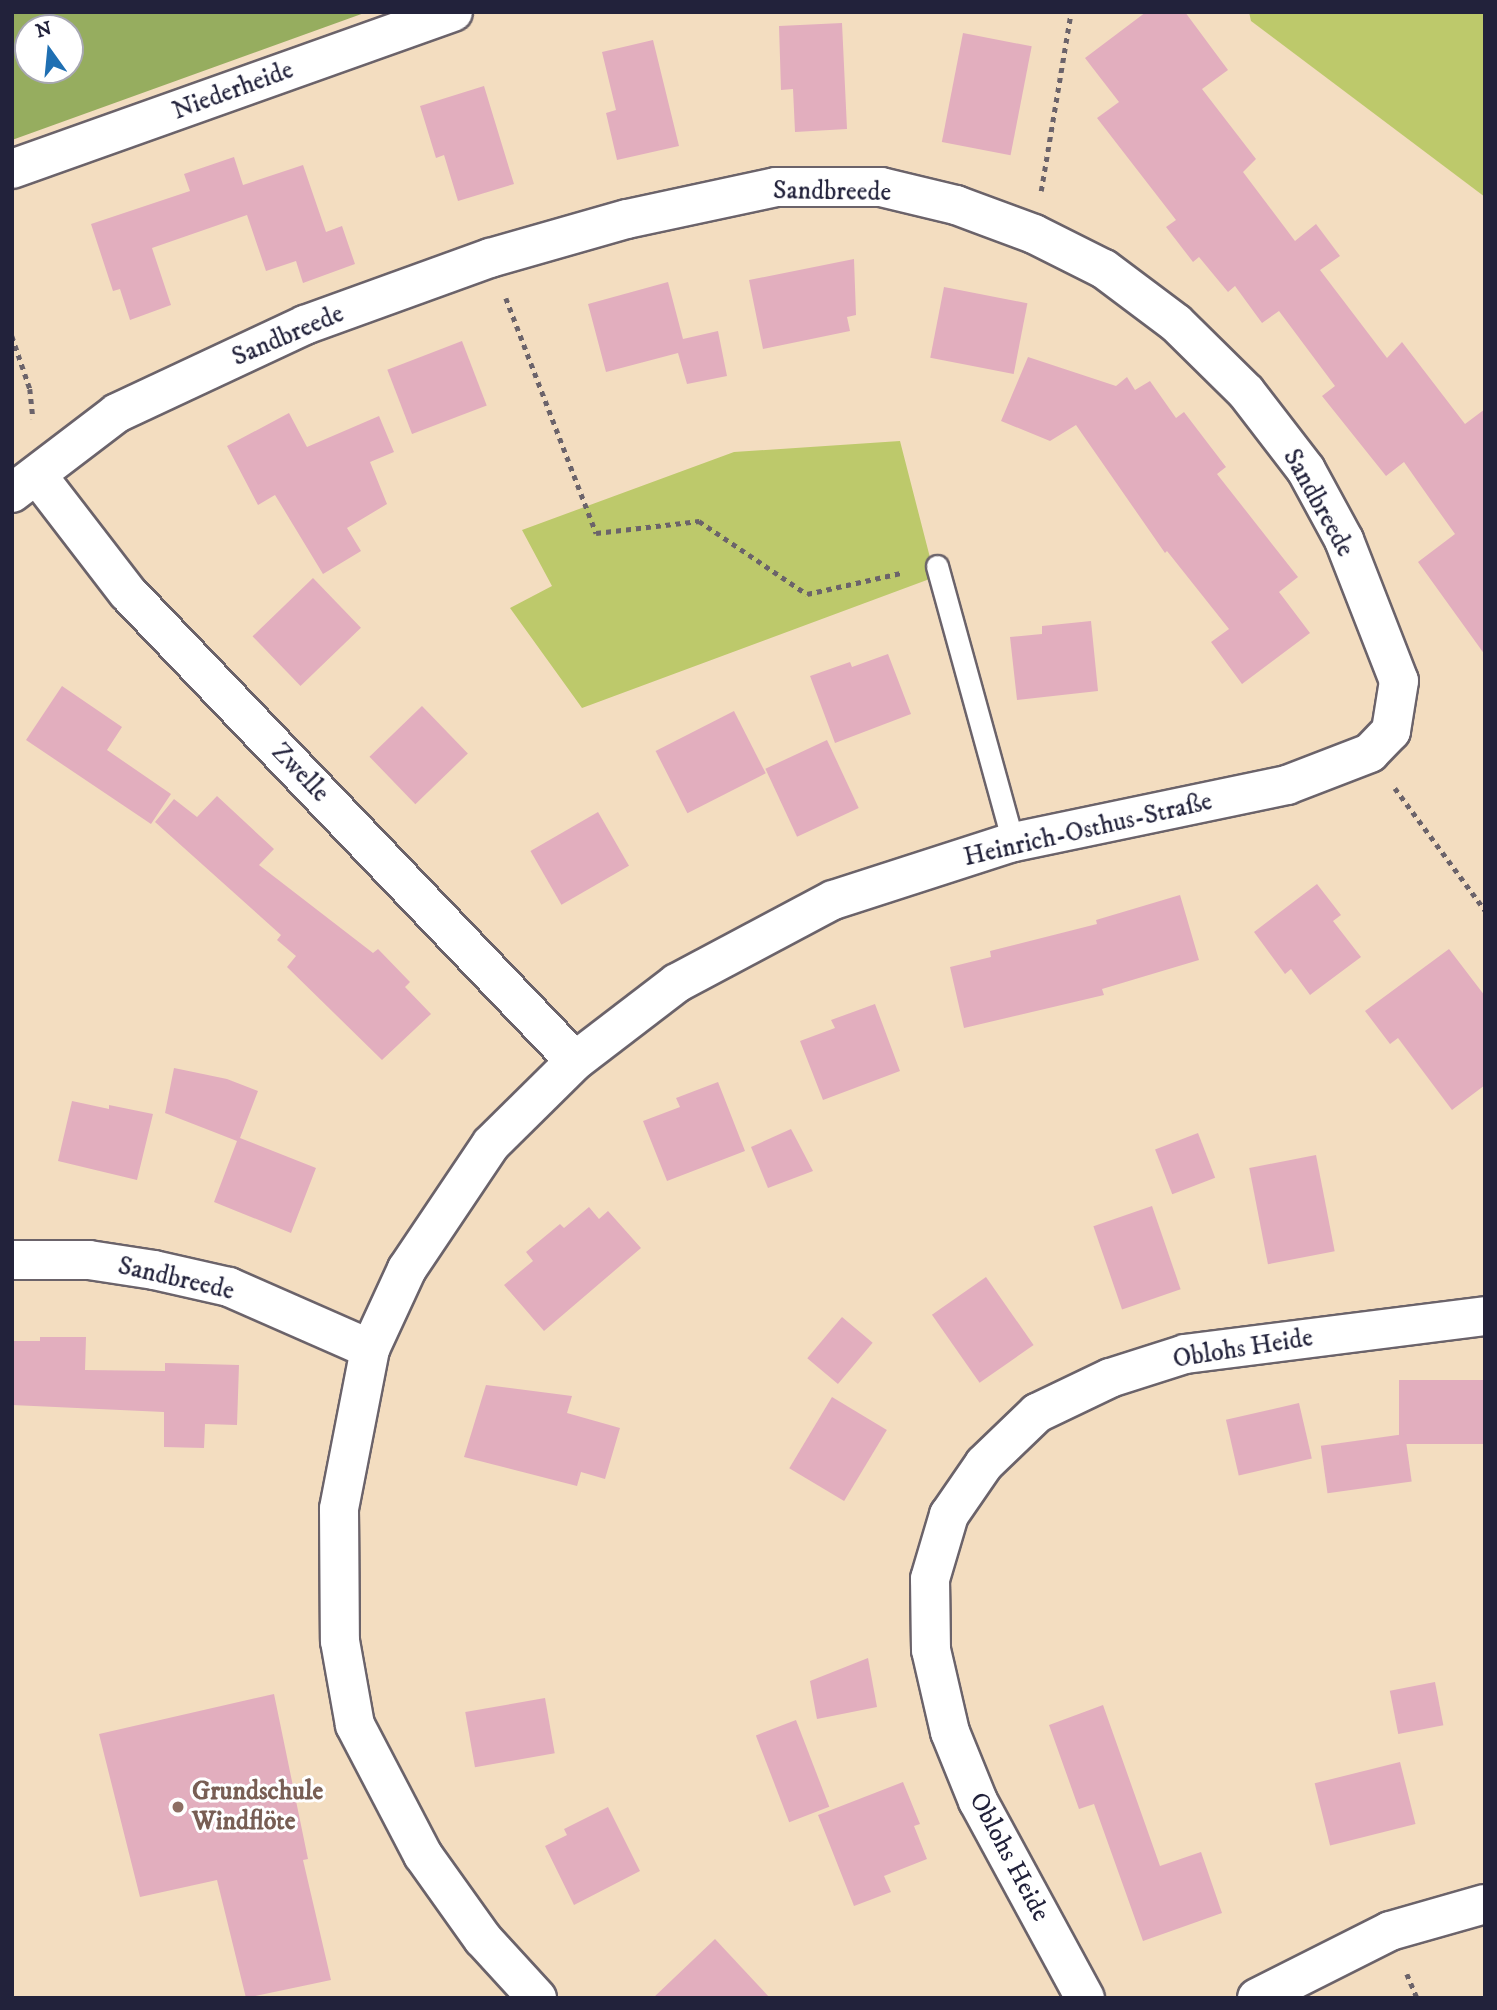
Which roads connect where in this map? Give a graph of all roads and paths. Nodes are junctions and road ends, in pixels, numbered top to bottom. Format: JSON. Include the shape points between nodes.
{"nodes":[{"id":1,"x":453,"y":12,"type":"edge"},
{"id":2,"x":1071,"y":12,"type":"edge"},
{"id":3,"x":12,"y":169,"type":"edge"},
{"id":4,"x":1034,"y":234,"type":"junction"},
{"id":5,"x":490,"y":258,"type":"junction"},
{"id":6,"x":12,"y":335,"type":"edge"},
{"id":7,"x":24,"y":484,"type":"edge"},
{"id":8,"x":937,"y":566,"type":"joint"},
{"id":9,"x":1370,"y":753,"type":"junction"},
{"id":10,"x":1013,"y":842,"type":"junction"},
{"id":11,"x":1485,"y":910,"type":"edge"},
{"id":12,"x":575,"y":1061,"type":"junction"},
{"id":13,"x":12,"y":1260,"type":"edge"},
{"id":14,"x":1485,"y":1316,"type":"edge"},
{"id":15,"x":370,"y":1349,"type":"junction"},
{"id":16,"x":1485,"y":1905,"type":"edge"},
{"id":17,"x":537,"y":1998,"type":"edge"},
{"id":18,"x":1085,"y":1998,"type":"edge"},
{"id":19,"x":1257,"y":1998,"type":"edge"}],
"edges":[{"from":1,"to":3,"type":"street","name":"Niederheide"},
{"from":2,"to":4,"type":"path"},
{"from":4,"to":5,"type":"street","name":"Sandbreede","via":[[956,205],[881,187],[776,187],[627,219]]},
{"from":4,"to":9,"type":"street","name":"Sandbreede","via":[[1104,269],[1176,323],[1246,392],[1306,470],[1344,540],[1399,681],[1391,732]]},
{"from":5,"to":7,"type":"street","name":"Sandbreede","via":[[305,325],[117,414]]},
{"from":5,"to":8,"type":"path","via":[[596,533],[699,521],[807,594]]},
{"from":6,"to":7,"type":"path","via":[[30,389]]},
{"from":7,"to":12,"type":"street","name":"Zwelle"},
{"from":8,"to":10,"type":"lane"},
{"from":9,"to":10,"type":"street","name":"Heinrich-Osthus-Straße","via":[[1287,785]]},
{"from":9,"to":11,"type":"path"},
{"from":10,"to":12,"type":"street","name":"Heinrich-Osthus-Straße","via":[[833,900],[677,983]]},
{"from":12,"to":15,"type":"street","name":"Heinrich-Osthus-Straße","via":[[491,1144],[407,1269]]},
{"from":13,"to":15,"type":"street","name":"Sandbreede","via":[[89,1260],[229,1287]]},
{"from":14,"to":18,"type":"street","name":"Oblohs Heide","via":[[1185,1354],[1110,1378],[1037,1413],[984,1464],[949,1515],[930,1579],[931,1650],[950,1732],[978,1801]]},
{"from":15,"to":17,"type":"street","name":"Heinrich-Osthus-Straße","via":[[340,1508],[340,1641],[355,1724],[423,1856],[483,1939]]},
{"from":16,"to":19,"type":"street","via":[[1390,1931]]}]}
